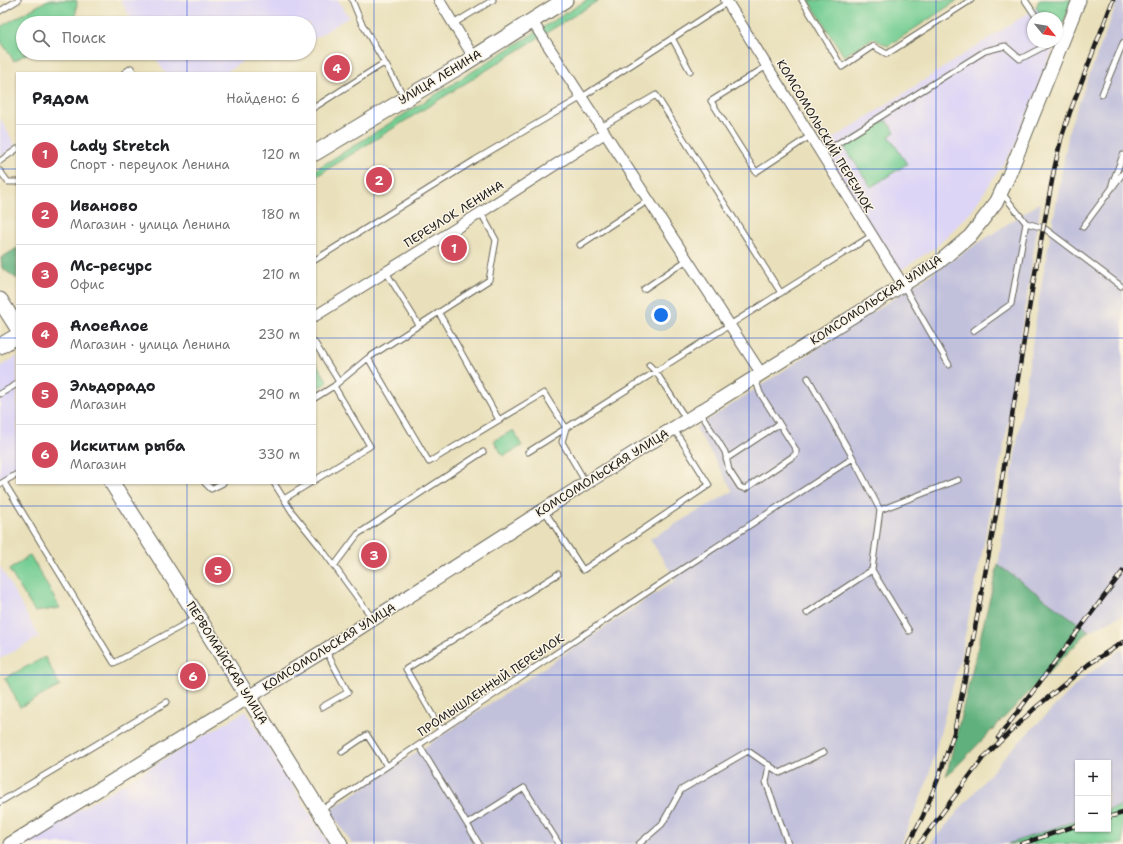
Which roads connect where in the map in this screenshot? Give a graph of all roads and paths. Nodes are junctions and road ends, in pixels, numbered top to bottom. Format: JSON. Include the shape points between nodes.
{"nodes":[{"id":1,"x":18,"y":0,"type":"edge"},
{"id":2,"x":352,"y":0,"type":"edge"},
{"id":3,"x":439,"y":0,"type":"edge"},
{"id":4,"x":493,"y":0,"type":"edge"},
{"id":5,"x":802,"y":0,"type":"edge"},
{"id":6,"x":971,"y":0,"type":"edge"},
{"id":7,"x":1024,"y":0,"type":"edge"},
{"id":8,"x":1031,"y":0,"type":"edge"},
{"id":9,"x":1079,"y":0,"type":"edge"},
{"id":10,"x":727,"y":1,"type":"edge"},
{"id":11,"x":558,"y":2,"type":"edge"},
{"id":12,"x":1029,"y":7,"type":"junction"},
{"id":13,"x":0,"y":11,"type":"edge"},
{"id":14,"x":1033,"y":12,"type":"edge"},
{"id":15,"x":532,"y":21,"type":"junction"},
{"id":16,"x":453,"y":24,"type":"junction"},
{"id":17,"x":672,"y":38,"type":"junction"},
{"id":18,"x":1123,"y":43,"type":"edge"},
{"id":19,"x":1040,"y":48,"type":"edge"},
{"id":20,"x":1052,"y":48,"type":"edge"},
{"id":21,"x":474,"y":58,"type":"junction"},
{"id":22,"x":1055,"y":61,"type":"junction"},
{"id":23,"x":384,"y":63,"type":"junction"},
{"id":24,"x":767,"y":66,"type":"junction"},
{"id":25,"x":690,"y":71,"type":"dead end"},
{"id":26,"x":125,"y":72,"type":"edge"},
{"id":27,"x":133,"y":72,"type":"edge"},
{"id":28,"x":1102,"y":94,"type":"dead end"},
{"id":29,"x":582,"y":97,"type":"junction"},
{"id":30,"x":405,"y":99,"type":"junction"},
{"id":31,"x":316,"y":106,"type":"edge"},
{"id":32,"x":603,"y":130,"type":"junction"},
{"id":33,"x":810,"y":136,"type":"junction"},
{"id":34,"x":16,"y":150,"type":"edge"},
{"id":35,"x":316,"y":152,"type":"edge"},
{"id":36,"x":821,"y":154,"type":"junction"},
{"id":37,"x":1123,"y":155,"type":"edge"},
{"id":38,"x":0,"y":161,"type":"edge"},
{"id":39,"x":0,"y":170,"type":"edge"},
{"id":40,"x":1123,"y":173,"type":"edge"},
{"id":41,"x":16,"y":182,"type":"edge"},
{"id":42,"x":1001,"y":192,"type":"junction"},
{"id":43,"x":1108,"y":192,"type":"junction"},
{"id":44,"x":649,"y":200,"type":"junction"},
{"id":45,"x":481,"y":213,"type":"junction"},
{"id":46,"x":1026,"y":223,"type":"junction"},
{"id":47,"x":1083,"y":227,"type":"dead end"},
{"id":48,"x":871,"y":236,"type":"junction"},
{"id":49,"x":580,"y":245,"type":"dead end"},
{"id":50,"x":316,"y":259,"type":"edge"},
{"id":51,"x":688,"y":260,"type":"junction"},
{"id":52,"x":386,"y":272,"type":"junction"},
{"id":53,"x":902,"y":285,"type":"junction"},
{"id":54,"x":1121,"y":286,"type":"dead end"},
{"id":55,"x":644,"y":289,"type":"dead end"},
{"id":56,"x":781,"y":293,"type":"junction"},
{"id":57,"x":0,"y":300,"type":"edge"},
{"id":58,"x":439,"y":312,"type":"junction"},
{"id":59,"x":316,"y":315,"type":"edge"},
{"id":60,"x":16,"y":325,"type":"edge"},
{"id":61,"x":419,"y":325,"type":"junction"},
{"id":62,"x":730,"y":325,"type":"junction"},
{"id":63,"x":973,"y":331,"type":"dead end"},
{"id":64,"x":16,"y":337,"type":"edge"},
{"id":65,"x":316,"y":345,"type":"edge"},
{"id":66,"x":0,"y":346,"type":"edge"},
{"id":67,"x":368,"y":358,"type":"junction"},
{"id":68,"x":649,"y":365,"type":"dead end"},
{"id":69,"x":949,"y":366,"type":"dead end"},
{"id":70,"x":656,"y":372,"type":"junction"},
{"id":71,"x":758,"y":375,"type":"junction"},
{"id":72,"x":808,"y":378,"type":"dead end"},
{"id":73,"x":339,"y":382,"type":"junction"},
{"id":74,"x":16,"y":385,"type":"edge"},
{"id":75,"x":334,"y":386,"type":"junction"},
{"id":76,"x":0,"y":394,"type":"edge"},
{"id":77,"x":316,"y":397,"type":"edge"},
{"id":78,"x":700,"y":412,"type":"junction"},
{"id":79,"x":499,"y":420,"type":"junction"},
{"id":80,"x":686,"y":420,"type":"junction"},
{"id":81,"x":779,"y":424,"type":"junction"},
{"id":82,"x":566,"y":428,"type":"junction"},
{"id":83,"x":674,"y":428,"type":"junction"},
{"id":84,"x":483,"y":452,"type":"dead end"},
{"id":85,"x":528,"y":452,"type":"dead end"},
{"id":86,"x":854,"y":458,"type":"junction"},
{"id":87,"x":726,"y":459,"type":"junction"},
{"id":88,"x":16,"y":475,"type":"edge"},
{"id":89,"x":316,"y":479,"type":"edge"},
{"id":90,"x":958,"y":480,"type":"dead end"},
{"id":91,"x":2,"y":483,"type":"edge"},
{"id":92,"x":586,"y":483,"type":"junction"},
{"id":93,"x":113,"y":484,"type":"edge"},
{"id":94,"x":206,"y":484,"type":"edge"},
{"id":95,"x":221,"y":484,"type":"edge"},
{"id":96,"x":275,"y":484,"type":"edge"},
{"id":97,"x":308,"y":484,"type":"edge"},
{"id":98,"x":284,"y":499,"type":"junction"},
{"id":99,"x":544,"y":510,"type":"junction"},
{"id":100,"x":880,"y":510,"type":"junction"},
{"id":101,"x":334,"y":566,"type":"junction"},
{"id":102,"x":872,"y":570,"type":"junction"},
{"id":103,"x":558,"y":574,"type":"dead end"},
{"id":104,"x":807,"y":613,"type":"dead end"},
{"id":105,"x":198,"y":617,"type":"junction"},
{"id":106,"x":373,"y":619,"type":"junction"},
{"id":107,"x":908,"y":631,"type":"dead end"},
{"id":108,"x":326,"y":650,"type":"junction"},
{"id":109,"x":248,"y":697,"type":"junction"},
{"id":110,"x":166,"y":702,"type":"dead end"},
{"id":111,"x":322,"y":707,"type":"dead end"},
{"id":112,"x":441,"y":730,"type":"junction"},
{"id":113,"x":419,"y":745,"type":"junction"},
{"id":114,"x":342,"y":752,"type":"dead end"},
{"id":115,"x":824,"y":752,"type":"dead end"},
{"id":116,"x":769,"y":765,"type":"junction"},
{"id":117,"x":387,"y":766,"type":"junction"},
{"id":118,"x":0,"y":802,"type":"edge"},
{"id":119,"x":320,"y":811,"type":"junction"},
{"id":120,"x":467,"y":824,"type":"junction"},
{"id":121,"x":10,"y":844,"type":"edge"},
{"id":122,"x":340,"y":844,"type":"edge"},
{"id":123,"x":479,"y":844,"type":"edge"},
{"id":124,"x":559,"y":844,"type":"edge"},
{"id":125,"x":639,"y":844,"type":"edge"},
{"id":126,"x":788,"y":844,"type":"edge"}],
"edges":[{"from":1,"to":13,"type":"lane"},
{"from":2,"to":23,"type":"lane"},
{"from":3,"to":16,"type":"street"},
{"from":4,"to":16,"type":"lane"},
{"from":5,"to":6,"type":"lane","via":[[842,67],[872,46],[887,54]]},
{"from":7,"to":12,"type":"lane"},
{"from":8,"to":12,"type":"lane"},
{"from":9,"to":22,"type":"street","name":"КОМСОМОЛЬСКАЯ УЛИЦА"},
{"from":10,"to":17,"type":"lane"},
{"from":10,"to":24,"type":"street","name":"КОМСОМОЛЬСКИЙ ПЕРЕУЛОК"},
{"from":11,"to":15,"type":"main road","name":"УЛИЦА ЛЕНИНА"},
{"from":12,"to":14,"type":"lane"},
{"from":15,"to":21,"type":"main road","name":"УЛИЦА ЛЕНИНА"},
{"from":15,"to":29,"type":"street"},
{"from":16,"to":21,"type":"street"},
{"from":17,"to":25,"type":"lane"},
{"from":17,"to":29,"type":"lane"},
{"from":18,"to":28,"type":"lane"},
{"from":19,"to":36,"type":"lane","via":[[1020,59],[1005,46],[985,51]]},
{"from":20,"to":22,"type":"lane"},
{"from":21,"to":30,"type":"main road","name":"УЛИЦА ЛЕНИНА"},
{"from":22,"to":42,"type":"street","name":"КОМСОМОЛЬСКАЯ УЛИЦА"},
{"from":23,"to":30,"type":"lane"},
{"from":23,"to":31,"type":"lane"},
{"from":24,"to":33,"type":"street","name":"КОМСОМОЛЬСКИЙ ПЕРЕУЛОК"},
{"from":24,"to":33,"type":"lane","via":[[711,101],[756,172]]},
{"from":26,"to":27,"type":"lane","via":[[131,68]]},
{"from":29,"to":32,"type":"street"},
{"from":29,"to":50,"type":"lane"},
{"from":30,"to":35,"type":"main road","name":"УЛИЦА ЛЕНИНА"},
{"from":32,"to":44,"type":"street"},
{"from":32,"to":45,"type":"street","name":"ПЕРЕУЛОК ЛЕНИНА"},
{"from":32,"to":56,"type":"lane","via":[[656,95]]},
{"from":33,"to":36,"type":"street","name":"КОМСОМОЛЬСКИЙ ПЕРЕУЛОК"},
{"from":34,"to":38,"type":"lane"},
{"from":36,"to":48,"type":"street","name":"КОМСОМОЛЬСКИЙ ПЕРЕУЛОК"},
{"from":37,"to":43,"type":"lane"},
{"from":39,"to":41,"type":"lane","via":[[8,182]]},
{"from":40,"to":43,"type":"lane"},
{"from":42,"to":46,"type":"lane"},
{"from":42,"to":53,"type":"street","name":"КОМСОМОЛЬСКАЯ УЛИЦА","via":[[970,236],[938,263]]},
{"from":43,"to":47,"type":"lane"},
{"from":44,"to":49,"type":"lane"},
{"from":44,"to":51,"type":"street"},
{"from":45,"to":52,"type":"street","name":"ПЕРЕУЛОК ЛЕНИНА"},
{"from":45,"to":58,"type":"lane","via":[[496,240],[489,280]]},
{"from":46,"to":54,"type":"lane","via":[[1044,228]]},
{"from":46,"to":63,"type":"lane","via":[[1011,304]]},
{"from":48,"to":53,"type":"street","name":"КОМСОМОЛЬСКИЙ ПЕРЕУЛОК"},
{"from":48,"to":56,"type":"lane"},
{"from":51,"to":55,"type":"lane"},
{"from":51,"to":62,"type":"street"},
{"from":52,"to":59,"type":"street","name":"ПЕРЕУЛОК ЛЕНИНА"},
{"from":52,"to":61,"type":"lane"},
{"from":53,"to":69,"type":"lane"},
{"from":53,"to":71,"type":"street","name":"КОМСОМОЛЬСКАЯ УЛИЦА"},
{"from":56,"to":62,"type":"lane"},
{"from":57,"to":60,"type":"main road"},
{"from":58,"to":61,"type":"lane"},
{"from":58,"to":79,"type":"lane"},
{"from":61,"to":67,"type":"lane"},
{"from":62,"to":70,"type":"lane"},
{"from":62,"to":71,"type":"street"},
{"from":64,"to":66,"type":"main road"},
{"from":65,"to":73,"type":"lane"},
{"from":67,"to":73,"type":"lane"},
{"from":67,"to":79,"type":"lane","via":[[429,462]]},
{"from":68,"to":70,"type":"lane"},
{"from":70,"to":80,"type":"lane"},
{"from":70,"to":82,"type":"lane"},
{"from":71,"to":78,"type":"street","name":"КОМСОМОЛЬСКАЯ УЛИЦА"},
{"from":71,"to":81,"type":"lane","via":[[760,393]]},
{"from":72,"to":86,"type":"lane"},
{"from":73,"to":75,"type":"lane"},
{"from":74,"to":76,"type":"lane"},
{"from":75,"to":77,"type":"lane"},
{"from":75,"to":89,"type":"lane","via":[[370,446]]},
{"from":78,"to":80,"type":"street","name":"КОМСОМОЛЬСКАЯ УЛИЦА"},
{"from":78,"to":87,"type":"lane","via":[[725,452]]},
{"from":79,"to":82,"type":"lane","via":[[544,393]]},
{"from":80,"to":83,"type":"street","name":"КОМСОМОЛЬСКАЯ УЛИЦА"},
{"from":81,"to":87,"type":"lane"},
{"from":81,"to":87,"type":"lane","via":[[796,450],[792,458],[745,489],[740,487],[729,470]]},
{"from":82,"to":85,"type":"lane"},
{"from":82,"to":92,"type":"lane","via":[[562,442]]},
{"from":83,"to":92,"type":"street","name":"КОМСОМОЛЬСКАЯ УЛИЦА"},
{"from":83,"to":99,"type":"lane","via":[[709,485],[582,570]]},
{"from":84,"to":101,"type":"lane","via":[[358,534]]},
{"from":86,"to":100,"type":"lane"},
{"from":86,"to":112,"type":"lane","name":"ПРОМЫШЛЕННЫЙ ПЕРЕУЛОК"},
{"from":88,"to":91,"type":"lane"},
{"from":90,"to":100,"type":"lane"},
{"from":91,"to":105,"type":"lane","via":[[114,663]]},
{"from":92,"to":99,"type":"street","name":"КОМСОМОЛЬСКАЯ УЛИЦА"},
{"from":93,"to":105,"type":"main road","name":"ПЕРВОМАЙСКАЯ УЛИЦА"},
{"from":94,"to":95,"type":"lane","via":[[211,489]]},
{"from":96,"to":98,"type":"lane"},
{"from":97,"to":98,"type":"lane"},
{"from":98,"to":101,"type":"lane"},
{"from":99,"to":106,"type":"street","name":"КОМСОМОЛЬСКАЯ УЛИЦА"},
{"from":100,"to":102,"type":"lane"},
{"from":101,"to":106,"type":"lane"},
{"from":102,"to":104,"type":"lane"},
{"from":102,"to":107,"type":"lane"},
{"from":103,"to":112,"type":"lane","via":[[406,669]]},
{"from":105,"to":109,"type":"main road","name":"ПЕРВОМАЙСКАЯ УЛИЦА"},
{"from":106,"to":108,"type":"street","name":"КОМСОМОЛЬСКАЯ УЛИЦА"},
{"from":108,"to":109,"type":"street","name":"КОМСОМОЛЬСКАЯ УЛИЦА"},
{"from":108,"to":111,"type":"lane","via":[[348,692]]},
{"from":109,"to":119,"type":"main road","name":"ПЕРВОМАЙСКАЯ УЛИЦА"},
{"from":109,"to":121,"type":"street","name":"КОМСОМОЛЬСКАЯ УЛИЦА"},
{"from":110,"to":118,"type":"lane"},
{"from":112,"to":113,"type":"lane","name":"ПРОМЫШЛЕННЫЙ ПЕРЕУЛОК"},
{"from":113,"to":117,"type":"lane","name":"ПРОМЫШЛЕННЫЙ ПЕРЕУЛОК"},
{"from":113,"to":120,"type":"lane"},
{"from":114,"to":117,"type":"lane","via":[[367,735]]},
{"from":115,"to":116,"type":"lane","via":[[780,773]]},
{"from":116,"to":125,"type":"lane","via":[[748,751],[681,790],[662,824]]},
{"from":116,"to":126,"type":"lane","via":[[766,782]]},
{"from":117,"to":119,"type":"lane","name":"ПРОМЫШЛЕННЫЙ ПЕРЕУЛОК"},
{"from":119,"to":122,"type":"main road","name":"ПЕРВОМАЙСКАЯ УЛИЦА"},
{"from":120,"to":123,"type":"lane"},
{"from":120,"to":124,"type":"lane","via":[[524,788]]}]}
